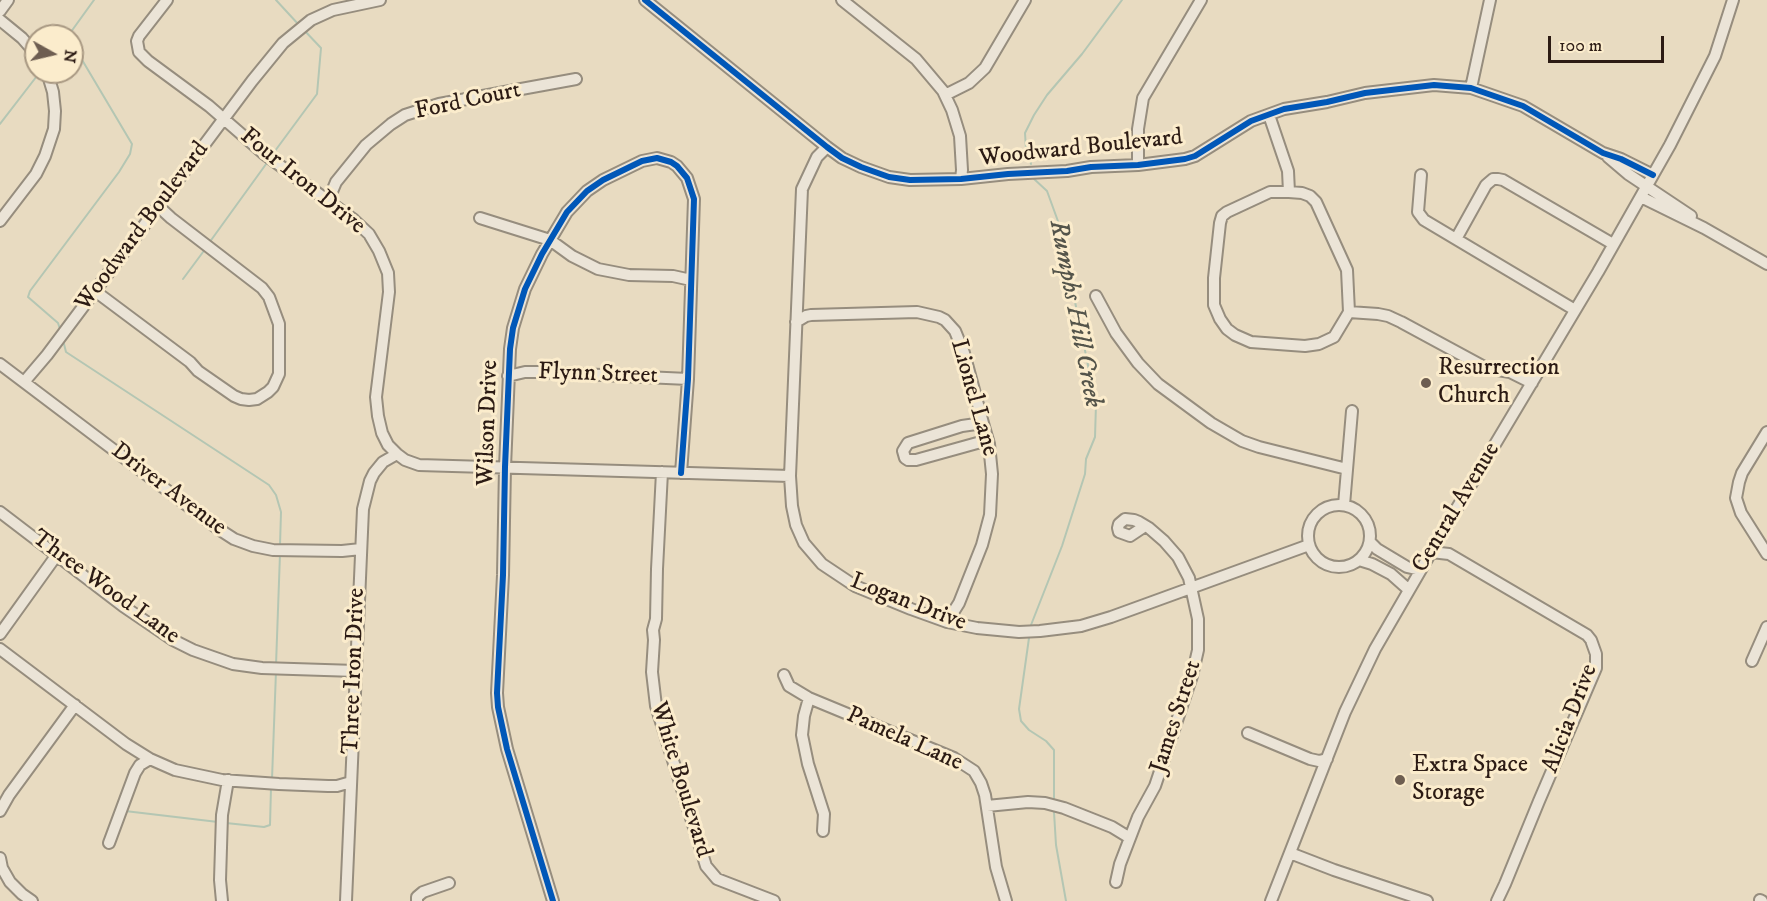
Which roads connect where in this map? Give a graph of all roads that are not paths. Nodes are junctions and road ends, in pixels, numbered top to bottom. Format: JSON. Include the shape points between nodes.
{"nodes":[{"id":1,"x":8,"y":0,"type":"edge"},
{"id":2,"x":167,"y":0,"type":"edge"},
{"id":3,"x":380,"y":0,"type":"edge"},
{"id":4,"x":645,"y":0,"type":"edge"},
{"id":5,"x":842,"y":0,"type":"edge"},
{"id":6,"x":1025,"y":0,"type":"edge"},
{"id":7,"x":1201,"y":0,"type":"edge"},
{"id":8,"x":1490,"y":0,"type":"edge"},
{"id":9,"x":1733,"y":0,"type":"edge"},
{"id":10,"x":0,"y":11,"type":"edge"},
{"id":11,"x":0,"y":20,"type":"edge"},
{"id":12,"x":24,"y":40,"type":"edge"},
{"id":13,"x":576,"y":79,"type":"dead end"},
{"id":14,"x":51,"y":84,"type":"edge"},
{"id":15,"x":1471,"y":88,"type":"junction"},
{"id":16,"x":945,"y":95,"type":"junction"},
{"id":17,"x":1269,"y":115,"type":"junction"},
{"id":18,"x":224,"y":119,"type":"junction"},
{"id":19,"x":827,"y":147,"type":"junction"},
{"id":20,"x":1603,"y":153,"type":"junction"},
{"id":21,"x":1138,"y":165,"type":"junction"},
{"id":22,"x":1421,"y":175,"type":"dead end"},
{"id":23,"x":1653,"y":175,"type":"junction"},
{"id":24,"x":961,"y":179,"type":"junction"},
{"id":25,"x":1647,"y":186,"type":"junction"},
{"id":26,"x":1289,"y":192,"type":"junction"},
{"id":27,"x":1641,"y":197,"type":"junction"},
{"id":28,"x":328,"y":201,"type":"junction"},
{"id":29,"x":158,"y":207,"type":"junction"},
{"id":30,"x":480,"y":218,"type":"dead end"},
{"id":31,"x":0,"y":221,"type":"edge"},
{"id":32,"x":1704,"y":228,"type":"junction"},
{"id":33,"x":1456,"y":239,"type":"junction"},
{"id":34,"x":550,"y":240,"type":"junction"},
{"id":35,"x":1613,"y":244,"type":"junction"},
{"id":36,"x":1767,"y":264,"type":"edge"},
{"id":37,"x":692,"y":280,"type":"junction"},
{"id":38,"x":95,"y":291,"type":"junction"},
{"id":39,"x":1095,"y":296,"type":"dead end"},
{"id":40,"x":1575,"y":310,"type":"junction"},
{"id":41,"x":1349,"y":312,"type":"junction"},
{"id":42,"x":796,"y":322,"type":"junction"},
{"id":43,"x":0,"y":364,"type":"edge"},
{"id":44,"x":508,"y":376,"type":"junction"},
{"id":45,"x":688,"y":379,"type":"junction"},
{"id":46,"x":24,"y":382,"type":"junction"},
{"id":47,"x":1532,"y":383,"type":"junction"},
{"id":48,"x":1352,"y":411,"type":"dead end"},
{"id":49,"x":983,"y":423,"type":"junction"},
{"id":50,"x":1767,"y":432,"type":"edge"},
{"id":51,"x":988,"y":440,"type":"junction"},
{"id":52,"x":397,"y":454,"type":"junction"},
{"id":53,"x":505,"y":467,"type":"junction"},
{"id":54,"x":1347,"y":469,"type":"junction"},
{"id":55,"x":662,"y":472,"type":"junction"},
{"id":56,"x":681,"y":473,"type":"junction"},
{"id":57,"x":790,"y":476,"type":"junction"},
{"id":58,"x":1344,"y":505,"type":"junction"},
{"id":59,"x":0,"y":512,"type":"edge"},
{"id":60,"x":1145,"y":526,"type":"dead end"},
{"id":61,"x":1370,"y":542,"type":"junction"},
{"id":62,"x":1309,"y":544,"type":"junction"},
{"id":63,"x":361,"y":549,"type":"junction"},
{"id":64,"x":1431,"y":552,"type":"junction"},
{"id":65,"x":1767,"y":554,"type":"edge"},
{"id":66,"x":56,"y":556,"type":"junction"},
{"id":67,"x":1359,"y":560,"type":"junction"},
{"id":68,"x":1420,"y":570,"type":"junction"},
{"id":69,"x":1191,"y":588,"type":"junction"},
{"id":70,"x":1409,"y":590,"type":"junction"},
{"id":71,"x":947,"y":622,"type":"junction"},
{"id":72,"x":1767,"y":627,"type":"edge"},
{"id":73,"x":0,"y":633,"type":"edge"},
{"id":74,"x":0,"y":649,"type":"edge"},
{"id":75,"x":1752,"y":661,"type":"dead end"},
{"id":76,"x":356,"y":671,"type":"junction"},
{"id":77,"x":784,"y":675,"type":"dead end"},
{"id":78,"x":809,"y":698,"type":"junction"},
{"id":79,"x":75,"y":705,"type":"junction"},
{"id":80,"x":1248,"y":734,"type":"dead end"},
{"id":81,"x":150,"y":759,"type":"junction"},
{"id":82,"x":1327,"y":759,"type":"junction"},
{"id":83,"x":228,"y":780,"type":"junction"},
{"id":84,"x":351,"y":782,"type":"junction"},
{"id":85,"x":987,"y":806,"type":"junction"},
{"id":86,"x":0,"y":811,"type":"edge"},
{"id":87,"x":823,"y":831,"type":"dead end"},
{"id":88,"x":1130,"y":838,"type":"junction"},
{"id":89,"x":109,"y":843,"type":"dead end"},
{"id":90,"x":1290,"y":853,"type":"junction"},
{"id":91,"x":0,"y":858,"type":"edge"},
{"id":92,"x":3,"y":875,"type":"edge"},
{"id":93,"x":1116,"y":882,"type":"dead end"},
{"id":94,"x":449,"y":883,"type":"dead end"},
{"id":95,"x":32,"y":901,"type":"edge"},
{"id":96,"x":222,"y":901,"type":"edge"},
{"id":97,"x":346,"y":901,"type":"edge"},
{"id":98,"x":417,"y":901,"type":"edge"},
{"id":99,"x":553,"y":901,"type":"edge"},
{"id":100,"x":774,"y":901,"type":"edge"},
{"id":101,"x":1006,"y":901,"type":"edge"},
{"id":102,"x":1271,"y":901,"type":"edge"},
{"id":103,"x":1427,"y":901,"type":"edge"},
{"id":104,"x":1497,"y":901,"type":"edge"}],
"edges":[{"from":1,"to":10,"type":"street"},
{"from":2,"to":18,"type":"street","name":"Four Iron Drive","via":[[139,36],[139,52]]},
{"from":3,"to":18,"type":"street","name":"Woodward Boulevard","via":[[333,10],[291,35]]},
{"from":4,"to":19,"type":"street","name":"Woodward Boulevard"},
{"from":5,"to":16,"type":"street","via":[[916,59]]},
{"from":6,"to":16,"type":"street","via":[[985,68],[969,83]]},
{"from":7,"to":21,"type":"street","via":[[1143,99]]},
{"from":8,"to":15,"type":"street"},
{"from":9,"to":23,"type":"street","name":"Central Avenue","via":[[1709,69]]},
{"from":11,"to":12,"type":"street"},
{"from":13,"to":28,"type":"street","name":"Ford Court","via":[[439,104],[405,115],[366,145],[336,182]]},
{"from":14,"to":31,"type":"street","via":[[54,129],[45,156]]},
{"from":15,"to":17,"type":"street","name":"Woodward Boulevard","via":[[1411,87]]},
{"from":15,"to":20,"type":"street","name":"Woodward Boulevard","via":[[1523,106]]},
{"from":16,"to":24,"type":"street","via":[[960,136]]},
{"from":17,"to":21,"type":"street","name":"Woodward Boulevard","via":[[1251,121],[1195,156]]},
{"from":17,"to":26,"type":"street","via":[[1287,164]]},
{"from":18,"to":28,"type":"street","name":"Four Iron Drive"},
{"from":18,"to":29,"type":"street","name":"Woodward Boulevard"},
{"from":19,"to":24,"type":"street","name":"Woodward Boulevard","via":[[861,167],[889,177]]},
{"from":19,"to":42,"type":"street","name":"Logan Drive","via":[[817,157],[802,189]]},
{"from":20,"to":23,"type":"street","name":"Woodward Boulevard"},
{"from":20,"to":25,"type":"street","name":"Woodward Boulevard"},
{"from":21,"to":24,"type":"street","name":"Woodward Boulevard"},
{"from":22,"to":33,"type":"street","via":[[1420,216]]},
{"from":23,"to":25,"type":"street","name":"Central Avenue"},
{"from":25,"to":27,"type":"street","name":"Central Avenue"},
{"from":25,"to":32,"type":"street","name":"Woodward Boulevard"},
{"from":26,"to":41,"type":"street","via":[[1302,193],[1316,202],[1347,270]]},
{"from":26,"to":41,"type":"street","via":[[1264,193],[1222,216],[1214,293],[1220,320],[1244,340],[1305,346],[1334,337]]},
{"from":27,"to":32,"type":"street"},
{"from":27,"to":35,"type":"street","name":"Central Avenue"},
{"from":28,"to":52,"type":"street","name":"Four Iron Drive","via":[[369,234],[388,273],[388,312],[376,397],[382,433]]},
{"from":29,"to":38,"type":"street","name":"Woodward Boulevard"},
{"from":29,"to":38,"type":"street","via":[[269,297],[280,333],[279,374],[273,387],[256,399],[234,396]]},
{"from":30,"to":34,"type":"street"},
{"from":32,"to":36,"type":"street"},
{"from":33,"to":35,"type":"street","via":[[1486,185],[1498,179]]},
{"from":33,"to":40,"type":"street"},
{"from":34,"to":37,"type":"street","via":[[598,269]]},
{"from":34,"to":37,"type":"street","name":"Wilson Drive","via":[[573,204],[587,191],[627,167],[657,158],[677,166],[693,192]]},
{"from":34,"to":44,"type":"street","name":"Wilson Drive","via":[[518,308]]},
{"from":35,"to":40,"type":"street","name":"Central Avenue"},
{"from":37,"to":45,"type":"street","name":"Wilson Drive"},
{"from":38,"to":46,"type":"street","name":"Woodward Boulevard"},
{"from":39,"to":54,"type":"street","via":[[1138,363],[1158,384],[1211,423],[1267,450]]},
{"from":40,"to":47,"type":"street","name":"Central Avenue"},
{"from":41,"to":47,"type":"street","via":[[1388,316],[1486,368],[1510,372]]},
{"from":42,"to":49,"type":"street","name":"Lionel Lane","via":[[811,315],[909,311],[945,320],[962,345]]},
{"from":42,"to":57,"type":"street","name":"Logan Drive"},
{"from":43,"to":46,"type":"street","name":"Driver Avenue"},
{"from":44,"to":45,"type":"street","name":"Flynn Street","via":[[537,372]]},
{"from":44,"to":53,"type":"street","name":"Wilson Drive"},
{"from":45,"to":56,"type":"street","name":"Wilson Drive"},
{"from":46,"to":63,"type":"street","name":"Driver Avenue","via":[[234,539],[273,550]]},
{"from":47,"to":64,"type":"street","name":"Central Avenue"},
{"from":48,"to":54,"type":"street"},
{"from":49,"to":51,"type":"street","name":"Lionel Lane"},
{"from":49,"to":51,"type":"street","via":[[908,443],[903,451],[905,458],[916,460]]},
{"from":50,"to":65,"type":"street","via":[[1742,473],[1736,498]]},
{"from":51,"to":71,"type":"street","name":"Lionel Lane","via":[[992,474],[985,534],[962,596]]},
{"from":52,"to":53,"type":"street","via":[[419,465]]},
{"from":52,"to":63,"type":"street","name":"Three Iron Drive","via":[[383,462],[370,481],[363,509]]},
{"from":53,"to":55,"type":"street"},
{"from":53,"to":99,"type":"street","name":"Wilson Drive","via":[[498,707]]},
{"from":54,"to":58,"type":"street"},
{"from":55,"to":56,"type":"street"},
{"from":55,"to":100,"type":"street","name":"White Boulevard","via":[[653,630],[656,706],[706,866],[717,879]]},
{"from":56,"to":57,"type":"street"},
{"from":57,"to":71,"type":"street","name":"Logan Drive","via":[[796,525],[809,550],[822,564],[855,586]]},
{"from":58,"to":61,"type":"street","via":[[1358,510],[1367,521]]},
{"from":58,"to":62,"type":"street","via":[[1328,506],[1314,516],[1308,532]]},
{"from":59,"to":66,"type":"street","name":"Three Wood Lane"},
{"from":60,"to":69,"type":"street","name":"James Street","via":[[1178,557]]},
{"from":61,"to":67,"type":"street"},
{"from":61,"to":68,"type":"street","via":[[1407,567]]},
{"from":62,"to":67,"type":"street","via":[[1315,556],[1328,565],[1344,567]]},
{"from":62,"to":69,"type":"street","name":"Logan Drive"},
{"from":63,"to":76,"type":"street","name":"Three Iron Drive"},
{"from":64,"to":68,"type":"street","name":"Central Avenue"},
{"from":64,"to":104,"type":"street","name":"Alicia Drive","via":[[1449,554],[1587,635],[1596,654],[1596,668]]},
{"from":66,"to":73,"type":"street"},
{"from":66,"to":76,"type":"street","name":"Three Wood Lane","via":[[154,628],[193,650],[234,664],[262,668]]},
{"from":67,"to":70,"type":"street","via":[[1390,574]]},
{"from":68,"to":70,"type":"street","name":"Central Avenue"},
{"from":69,"to":71,"type":"street","name":"Logan Drive","via":[[1082,626],[1019,632]]},
{"from":69,"to":88,"type":"street","name":"James Street","via":[[1199,634],[1195,667],[1155,786]]},
{"from":70,"to":82,"type":"street","name":"Central Avenue","via":[[1367,665]]},
{"from":72,"to":75,"type":"street"},
{"from":74,"to":79,"type":"street"},
{"from":76,"to":84,"type":"street","name":"Three Iron Drive"},
{"from":77,"to":78,"type":"street","name":"Pamela Lane","via":[[789,686]]},
{"from":78,"to":85,"type":"street","name":"Pamela Lane","via":[[961,762],[978,777]]},
{"from":78,"to":87,"type":"street","via":[[802,735],[824,814]]},
{"from":79,"to":81,"type":"street"},
{"from":79,"to":86,"type":"street"},
{"from":80,"to":82,"type":"street","via":[[1319,762]]},
{"from":81,"to":83,"type":"street","via":[[185,773]]},
{"from":81,"to":89,"type":"street","via":[[135,773]]},
{"from":82,"to":90,"type":"street","name":"Central Avenue"},
{"from":83,"to":84,"type":"street","via":[[328,786]]},
{"from":83,"to":96,"type":"street","via":[[222,815]]},
{"from":84,"to":97,"type":"street","name":"Three Iron Drive"},
{"from":85,"to":88,"type":"street","via":[[1045,803],[1112,827]]},
{"from":85,"to":101,"type":"street","name":"Pamela Lane","via":[[996,867]]},
{"from":88,"to":93,"type":"street","name":"James Street"},
{"from":90,"to":102,"type":"street","name":"Central Avenue"},
{"from":90,"to":103,"type":"street"},
{"from":91,"to":92,"type":"street"},
{"from":92,"to":95,"type":"street"},
{"from":94,"to":98,"type":"street","via":[[423,892]]}]}
